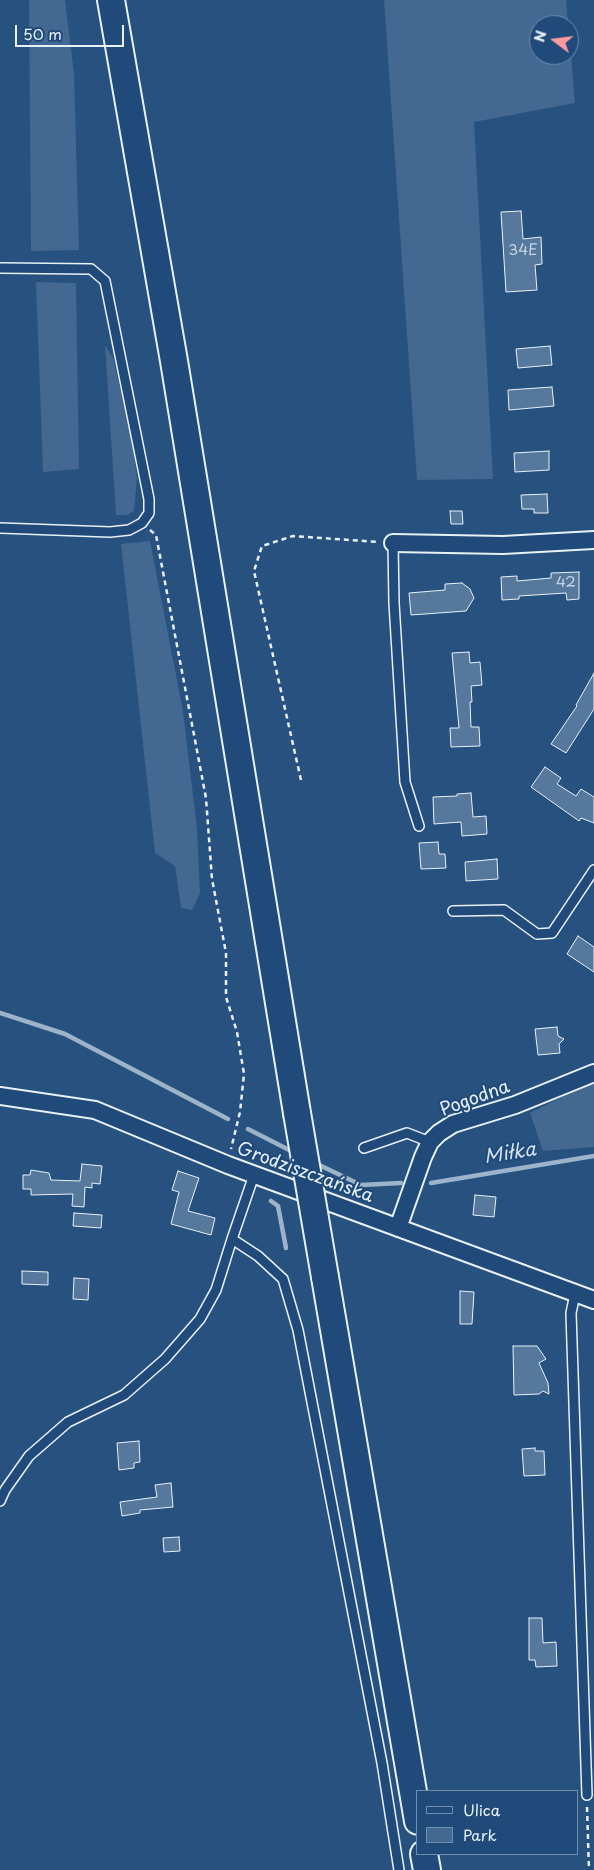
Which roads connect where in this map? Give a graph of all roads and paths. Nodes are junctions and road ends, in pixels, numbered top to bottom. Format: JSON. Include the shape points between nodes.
{"nodes":[{"id":1,"x":111,"y":0,"type":"edge"},
{"id":2,"x":0,"y":268,"type":"edge"},
{"id":3,"x":142,"y":523,"type":"junction"},
{"id":4,"x":0,"y":528,"type":"edge"},
{"id":5,"x":594,"y":540,"type":"edge"},
{"id":6,"x":393,"y":543,"type":"junction"},
{"id":7,"x":301,"y":780,"type":"dead end"},
{"id":8,"x":419,"y":826,"type":"dead end"},
{"id":9,"x":594,"y":870,"type":"edge"},
{"id":10,"x":453,"y":911,"type":"dead end"},
{"id":11,"x":594,"y":1074,"type":"edge"},
{"id":12,"x":0,"y":1096,"type":"edge"},
{"id":13,"x":430,"y":1142,"type":"junction"},
{"id":14,"x":364,"y":1148,"type":"dead end"},
{"id":15,"x":228,"y":1166,"type":"junction"},
{"id":16,"x":254,"y":1175,"type":"junction"},
{"id":17,"x":398,"y":1228,"type":"junction"},
{"id":18,"x":232,"y":1239,"type":"junction"},
{"id":19,"x":575,"y":1294,"type":"junction"},
{"id":20,"x":594,"y":1300,"type":"edge"},
{"id":21,"x":0,"y":1501,"type":"edge"},
{"id":22,"x":587,"y":1794,"type":"joint"},
{"id":23,"x":416,"y":1810,"type":"edge"},
{"id":24,"x":424,"y":1855,"type":"edge"},
{"id":25,"x":399,"y":1870,"type":"edge"},
{"id":26,"x":426,"y":1870,"type":"edge"},
{"id":27,"x":589,"y":1870,"type":"edge"}],
"edges":[{"from":1,"to":23,"type":"main road","bridge":true},
{"from":2,"to":3,"type":"lane","via":[[90,269],[105,280],[149,499],[149,513]]},
{"from":3,"to":4,"type":"lane","via":[[129,530],[110,532]]},
{"from":3,"to":15,"type":"path","via":[[156,535],[206,798],[212,879],[226,953],[226,997],[244,1074],[240,1112]]},
{"from":5,"to":6,"type":"street","via":[[503,545]]},
{"from":6,"to":7,"type":"path","via":[[293,536],[262,546],[254,571]]},
{"from":6,"to":8,"type":"lane","via":[[405,782]]},
{"from":9,"to":10,"type":"lane","via":[[552,933],[538,934],[504,910]]},
{"from":11,"to":13,"type":"street","name":"Pogodna","via":[[515,1106],[453,1124]]},
{"from":12,"to":15,"type":"street","name":"Grodziszczańska","via":[[95,1110]]},
{"from":13,"to":14,"type":"lane","via":[[407,1133]]},
{"from":13,"to":17,"type":"street","name":"Pogodna"},
{"from":15,"to":16,"type":"street","name":"Grodziszczańska"},
{"from":16,"to":17,"type":"street","name":"Grodziszczańska"},
{"from":16,"to":18,"type":"lane"},
{"from":17,"to":19,"type":"street","name":"Grodziszczańska"},
{"from":18,"to":21,"type":"lane","via":[[216,1290],[200,1319],[165,1359],[124,1395],[68,1422],[55,1433],[29,1456]]},
{"from":18,"to":25,"type":"lane","via":[[258,1256],[283,1279],[298,1330],[380,1753]]},
{"from":19,"to":20,"type":"street","name":"Grodziszczańska"},
{"from":19,"to":22,"type":"lane","via":[[571,1312]]},
{"from":22,"to":27,"type":"path"},
{"from":24,"to":26,"type":"main road"}]}
